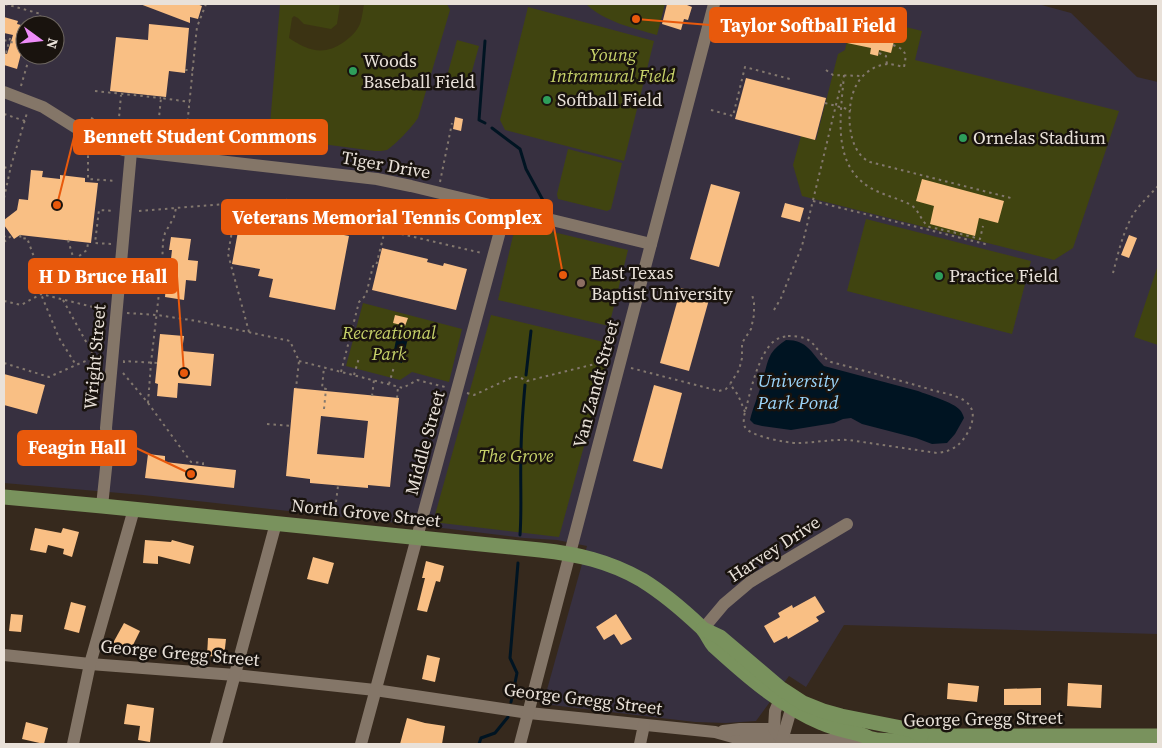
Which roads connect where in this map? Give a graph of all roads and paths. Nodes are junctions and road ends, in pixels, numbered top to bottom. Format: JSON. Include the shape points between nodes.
{"nodes":[{"id":1,"x":5,"y":4,"type":"edge"},
{"id":2,"x":206,"y":4,"type":"edge"},
{"id":3,"x":714,"y":4,"type":"edge"},
{"id":4,"x":41,"y":15,"type":"edge"},
{"id":5,"x":11,"y":35,"type":"dead end"},
{"id":6,"x":4,"y":40,"type":"edge"},
{"id":7,"x":10,"y":42,"type":"junction"},
{"id":8,"x":15,"y":43,"type":"edge"},
{"id":9,"x":893,"y":45,"type":"dead end"},
{"id":10,"x":878,"y":52,"type":"dead end"},
{"id":11,"x":6,"y":53,"type":"dead end"},
{"id":12,"x":887,"y":64,"type":"junction"},
{"id":13,"x":27,"y":65,"type":"edge"},
{"id":14,"x":185,"y":70,"type":"dead end"},
{"id":15,"x":193,"y":70,"type":"junction"},
{"id":16,"x":826,"y":70,"type":"dead end"},
{"id":17,"x":844,"y":75,"type":"junction"},
{"id":18,"x":863,"y":76,"type":"junction"},
{"id":19,"x":790,"y":79,"type":"dead end"},
{"id":20,"x":21,"y":86,"type":"dead end"},
{"id":21,"x":4,"y":92,"type":"edge"},
{"id":22,"x":95,"y":92,"type":"dead end"},
{"id":23,"x":121,"y":94,"type":"junction"},
{"id":24,"x":161,"y":98,"type":"junction"},
{"id":25,"x":190,"y":102,"type":"junction"},
{"id":26,"x":825,"y":103,"type":"dead end"},
{"id":27,"x":836,"y":106,"type":"junction"},
{"id":28,"x":842,"y":108,"type":"junction"},
{"id":29,"x":28,"y":110,"type":"dead end"},
{"id":30,"x":711,"y":110,"type":"dead end"},
{"id":31,"x":850,"y":110,"type":"junction"},
{"id":32,"x":4,"y":114,"type":"edge"},
{"id":33,"x":92,"y":118,"type":"dead end"},
{"id":34,"x":25,"y":121,"type":"junction"},
{"id":35,"x":452,"y":123,"type":"dead end"},
{"id":36,"x":118,"y":129,"type":"junction"},
{"id":37,"x":94,"y":139,"type":"junction"},
{"id":38,"x":131,"y":152,"type":"junction"},
{"id":39,"x":184,"y":157,"type":"junction"},
{"id":40,"x":11,"y":166,"type":"junction"},
{"id":41,"x":4,"y":168,"type":"edge"},
{"id":42,"x":120,"y":181,"type":"dead end"},
{"id":43,"x":1158,"y":186,"type":"edge"},
{"id":44,"x":438,"y":192,"type":"junction"},
{"id":45,"x":4,"y":198,"type":"edge"},
{"id":46,"x":1011,"y":198,"type":"dead end"},
{"id":47,"x":287,"y":199,"type":"dead end"},
{"id":48,"x":813,"y":201,"type":"junction"},
{"id":49,"x":237,"y":203,"type":"junction"},
{"id":50,"x":286,"y":207,"type":"junction"},
{"id":51,"x":176,"y":208,"type":"junction"},
{"id":52,"x":506,"y":209,"type":"junction"},
{"id":53,"x":117,"y":211,"type":"dead end"},
{"id":54,"x":139,"y":211,"type":"dead end"},
{"id":55,"x":285,"y":213,"type":"junction"},
{"id":56,"x":283,"y":224,"type":"dead end"},
{"id":57,"x":983,"y":226,"type":"dead end"},
{"id":58,"x":385,"y":230,"type":"junction"},
{"id":59,"x":4,"y":235,"type":"edge"},
{"id":60,"x":20,"y":235,"type":"dead end"},
{"id":61,"x":12,"y":236,"type":"dead end"},
{"id":62,"x":68,"y":240,"type":"dead end"},
{"id":63,"x":5,"y":241,"type":"edge"},
{"id":64,"x":88,"y":243,"type":"dead end"},
{"id":65,"x":114,"y":244,"type":"dead end"},
{"id":66,"x":651,"y":244,"type":"junction"},
{"id":67,"x":989,"y":245,"type":"dead end"},
{"id":68,"x":494,"y":256,"type":"junction"},
{"id":69,"x":74,"y":260,"type":"junction"},
{"id":70,"x":132,"y":264,"type":"dead end"},
{"id":71,"x":162,"y":267,"type":"junction"},
{"id":72,"x":1113,"y":273,"type":"dead end"},
{"id":73,"x":45,"y":285,"type":"junction"},
{"id":74,"x":41,"y":294,"type":"junction"},
{"id":75,"x":752,"y":294,"type":"dead end"},
{"id":76,"x":63,"y":300,"type":"junction"},
{"id":77,"x":4,"y":301,"type":"edge"},
{"id":78,"x":108,"y":310,"type":"dead end"},
{"id":79,"x":774,"y":310,"type":"dead end"},
{"id":80,"x":127,"y":314,"type":"dead end"},
{"id":81,"x":157,"y":315,"type":"junction"},
{"id":82,"x":249,"y":332,"type":"junction"},
{"id":83,"x":95,"y":358,"type":"junction"},
{"id":84,"x":359,"y":358,"type":"dead end"},
{"id":85,"x":103,"y":359,"type":"dead end"},
{"id":86,"x":4,"y":363,"type":"edge"},
{"id":87,"x":151,"y":363,"type":"junction"},
{"id":88,"x":157,"y":364,"type":"dead end"},
{"id":89,"x":619,"y":364,"type":"junction"},
{"id":90,"x":76,"y":365,"type":"junction"},
{"id":91,"x":324,"y":367,"type":"dead end"},
{"id":92,"x":394,"y":367,"type":"dead end"},
{"id":93,"x":341,"y":372,"type":"dead end"},
{"id":94,"x":354,"y":375,"type":"dead end"},
{"id":95,"x":374,"y":380,"type":"dead end"},
{"id":96,"x":389,"y":384,"type":"dead end"},
{"id":97,"x":730,"y":384,"type":"junction"},
{"id":98,"x":398,"y":387,"type":"dead end"},
{"id":99,"x":296,"y":388,"type":"dead end"},
{"id":100,"x":372,"y":396,"type":"dead end"},
{"id":101,"x":397,"y":398,"type":"dead end"},
{"id":102,"x":148,"y":403,"type":"junction"},
{"id":103,"x":324,"y":409,"type":"dead end"},
{"id":104,"x":745,"y":412,"type":"junction"},
{"id":105,"x":267,"y":424,"type":"dead end"},
{"id":106,"x":290,"y":426,"type":"dead end"},
{"id":107,"x":203,"y":466,"type":"dead end"},
{"id":108,"x":338,"y":486,"type":"dead end"},
{"id":109,"x":4,"y":497,"type":"edge"},
{"id":110,"x":336,"y":502,"type":"dead end"},
{"id":111,"x":102,"y":506,"type":"junction"},
{"id":112,"x":134,"y":509,"type":"junction"},
{"id":113,"x":276,"y":523,"type":"junction"},
{"id":114,"x":847,"y":524,"type":"dead end"},
{"id":115,"x":418,"y":537,"type":"junction"},
{"id":116,"x":570,"y":553,"type":"junction"},
{"id":117,"x":703,"y":629,"type":"junction"},
{"id":118,"x":4,"y":655,"type":"edge"},
{"id":119,"x":90,"y":664,"type":"junction"},
{"id":120,"x":235,"y":675,"type":"junction"},
{"id":121,"x":375,"y":690,"type":"junction"},
{"id":122,"x":787,"y":699,"type":"junction"},
{"id":123,"x":529,"y":713,"type":"junction"},
{"id":124,"x":644,"y":725,"type":"junction"},
{"id":125,"x":774,"y":729,"type":"junction"},
{"id":126,"x":716,"y":732,"type":"junction"},
{"id":127,"x":1158,"y":736,"type":"edge"},
{"id":128,"x":873,"y":740,"type":"junction"},
{"id":129,"x":920,"y":740,"type":"edge"},
{"id":130,"x":1056,"y":740,"type":"edge"},
{"id":131,"x":781,"y":742,"type":"edge"},
{"id":132,"x":74,"y":744,"type":"edge"},
{"id":133,"x":216,"y":744,"type":"edge"},
{"id":134,"x":361,"y":744,"type":"edge"},
{"id":135,"x":520,"y":744,"type":"edge"},
{"id":136,"x":640,"y":744,"type":"edge"}],
"edges":[{"from":1,"to":4,"type":"path"},
{"from":2,"to":15,"type":"path","via":[[197,27]]},
{"from":3,"to":66,"type":"street","name":"Van Zandt Street"},
{"from":5,"to":7,"type":"path"},
{"from":6,"to":7,"type":"path"},
{"from":7,"to":8,"type":"path"},
{"from":7,"to":11,"type":"path"},
{"from":9,"to":12,"type":"path","via":[[905,52],[904,67]]},
{"from":10,"to":12,"type":"path","via":[[886,56]]},
{"from":12,"to":18,"type":"path"},
{"from":13,"to":20,"type":"path"},
{"from":14,"to":15,"type":"path"},
{"from":15,"to":25,"type":"path"},
{"from":16,"to":17,"type":"path","via":[[833,75]]},
{"from":17,"to":18,"type":"path"},
{"from":17,"to":27,"type":"path"},
{"from":17,"to":28,"type":"path"},
{"from":18,"to":31,"type":"path","via":[[854,90]]},
{"from":19,"to":30,"type":"path","via":[[746,67],[733,116]]},
{"from":21,"to":37,"type":"street","name":"Tiger Drive","via":[[43,107]]},
{"from":22,"to":23,"type":"path"},
{"from":23,"to":24,"type":"path"},
{"from":23,"to":36,"type":"path"},
{"from":24,"to":25,"type":"path"},
{"from":24,"to":36,"type":"path","via":[[157,137]]},
{"from":25,"to":39,"type":"path"},
{"from":26,"to":27,"type":"path"},
{"from":27,"to":28,"type":"path"},
{"from":27,"to":48,"type":"path"},
{"from":28,"to":31,"type":"path"},
{"from":28,"to":57,"type":"path","via":[[845,156],[868,187],[913,206],[928,226],[980,238]]},
{"from":29,"to":34,"type":"path"},
{"from":31,"to":46,"type":"path","via":[[849,129],[865,161]]},
{"from":32,"to":34,"type":"path"},
{"from":33,"to":36,"type":"path"},
{"from":34,"to":40,"type":"path"},
{"from":35,"to":44,"type":"path"},
{"from":37,"to":38,"type":"street","name":"Tiger Drive"},
{"from":37,"to":42,"type":"path","via":[[87,150],[88,179]]},
{"from":38,"to":39,"type":"street","name":"Tiger Drive"},
{"from":38,"to":111,"type":"street","name":"Wright Street"},
{"from":39,"to":44,"type":"street","name":"Tiger Drive","via":[[363,177]]},
{"from":40,"to":41,"type":"path"},
{"from":40,"to":45,"type":"path"},
{"from":43,"to":72,"type":"path","via":[[1132,216]]},
{"from":44,"to":52,"type":"street","name":"Tiger Drive"},
{"from":47,"to":50,"type":"path"},
{"from":48,"to":67,"type":"path"},
{"from":48,"to":79,"type":"path","via":[[802,246]]},
{"from":49,"to":50,"type":"path"},
{"from":49,"to":51,"type":"path"},
{"from":49,"to":82,"type":"path","via":[[228,254]]},
{"from":50,"to":55,"type":"path"},
{"from":51,"to":54,"type":"path"},
{"from":51,"to":71,"type":"path","via":[[163,241]]},
{"from":52,"to":66,"type":"street","name":"Tiger Drive"},
{"from":52,"to":68,"type":"street","name":"Middle Street"},
{"from":53,"to":65,"type":"path","via":[[99,210],[95,243]]},
{"from":55,"to":56,"type":"path"},
{"from":55,"to":58,"type":"path","via":[[352,220]]},
{"from":58,"to":68,"type":"path"},
{"from":58,"to":93,"type":"path","via":[[366,295],[359,302]]},
{"from":59,"to":63,"type":"path"},
{"from":60,"to":73,"type":"path","via":[[21,240],[28,238]]},
{"from":61,"to":63,"type":"path"},
{"from":62,"to":69,"type":"path"},
{"from":64,"to":69,"type":"path","via":[[87,250]]},
{"from":66,"to":89,"type":"street","name":"Van Zandt Street"},
{"from":68,"to":115,"type":"street","name":"Middle Street"},
{"from":69,"to":73,"type":"path"},
{"from":70,"to":71,"type":"path"},
{"from":71,"to":81,"type":"path"},
{"from":73,"to":74,"type":"path"},
{"from":74,"to":76,"type":"path"},
{"from":74,"to":77,"type":"path","via":[[22,305]]},
{"from":74,"to":90,"type":"path","via":[[59,338]]},
{"from":75,"to":97,"type":"path","via":[[754,316],[751,329],[742,344],[739,370]]},
{"from":76,"to":78,"type":"path"},
{"from":76,"to":83,"type":"path"},
{"from":80,"to":81,"type":"path"},
{"from":81,"to":82,"type":"path"},
{"from":81,"to":87,"type":"path"},
{"from":82,"to":99,"type":"path","via":[[290,341],[299,361]]},
{"from":83,"to":85,"type":"path"},
{"from":83,"to":90,"type":"path"},
{"from":84,"to":94,"type":"path"},
{"from":86,"to":90,"type":"path","via":[[49,377]]},
{"from":87,"to":88,"type":"path"},
{"from":87,"to":102,"type":"path"},
{"from":87,"to":102,"type":"path","via":[[124,361],[123,373]]},
{"from":89,"to":97,"type":"path","via":[[720,391]]},
{"from":89,"to":116,"type":"street","name":"Van Zandt Street"},
{"from":91,"to":103,"type":"path"},
{"from":92,"to":96,"type":"path"},
{"from":95,"to":100,"type":"path"},
{"from":97,"to":104,"type":"path"},
{"from":98,"to":101,"type":"path"},
{"from":102,"to":107,"type":"path","via":[[191,462],[203,463]]},
{"from":104,"to":104,"type":"path","via":[[763,355],[774,341],[788,336],[804,337],[831,362],[958,398],[969,405],[973,413],[971,427],[962,441],[950,450],[937,453],[839,439],[780,441],[749,432],[743,421]]},
{"from":105,"to":106,"type":"path"},
{"from":108,"to":110,"type":"path"},
{"from":109,"to":111,"type":"main road","name":"North Grove Street"},
{"from":111,"to":112,"type":"main road","name":"North Grove Street"},
{"from":112,"to":113,"type":"main road","name":"North Grove Street"},
{"from":112,"to":119,"type":"street"},
{"from":113,"to":115,"type":"main road","name":"North Grove Street"},
{"from":113,"to":120,"type":"street"},
{"from":114,"to":117,"type":"street","name":"Harvey Drive","via":[[750,582],[724,604]]},
{"from":115,"to":116,"type":"main road","name":"North Grove Street"},
{"from":115,"to":121,"type":"street","name":"Middle Street"},
{"from":116,"to":117,"type":"main road","name":"North Grove Street","via":[[607,563],[642,580]]},
{"from":116,"to":123,"type":"street","name":"Van Zandt Street"},
{"from":117,"to":122,"type":"main road","name":"North Grove Street","via":[[712,644],[764,689]]},
{"from":118,"to":119,"type":"street","name":"George Gregg Street"},
{"from":119,"to":120,"type":"street","name":"George Gregg Street"},
{"from":119,"to":132,"type":"street"},
{"from":120,"to":121,"type":"street","name":"George Gregg Street"},
{"from":120,"to":133,"type":"street"},
{"from":121,"to":123,"type":"street","name":"George Gregg Street"},
{"from":121,"to":134,"type":"street","name":"Middle Street"},
{"from":122,"to":125,"type":"street","via":[[776,711]]},
{"from":122,"to":128,"type":"main road","name":"North Grove Street","via":[[822,723]]},
{"from":122,"to":129,"type":"main road","name":"North Grove Street","via":[[855,720],[912,730]]},
{"from":122,"to":131,"type":"street"},
{"from":123,"to":124,"type":"street","name":"George Gregg Street"},
{"from":123,"to":135,"type":"street","name":"Van Zandt Street"},
{"from":124,"to":126,"type":"street","name":"George Gregg Street"},
{"from":124,"to":136,"type":"street"},
{"from":125,"to":126,"type":"street"},
{"from":125,"to":131,"type":"street"},
{"from":126,"to":131,"type":"street","name":"George Gregg Street","via":[[740,739]]},
{"from":127,"to":130,"type":"main road","name":"George Gregg Street"},
{"from":128,"to":129,"type":"main road","name":"George Gregg Street"},
{"from":128,"to":131,"type":"street","name":"George Gregg Street"},
{"from":129,"to":130,"type":"main road","name":"George Gregg Street"}]}
